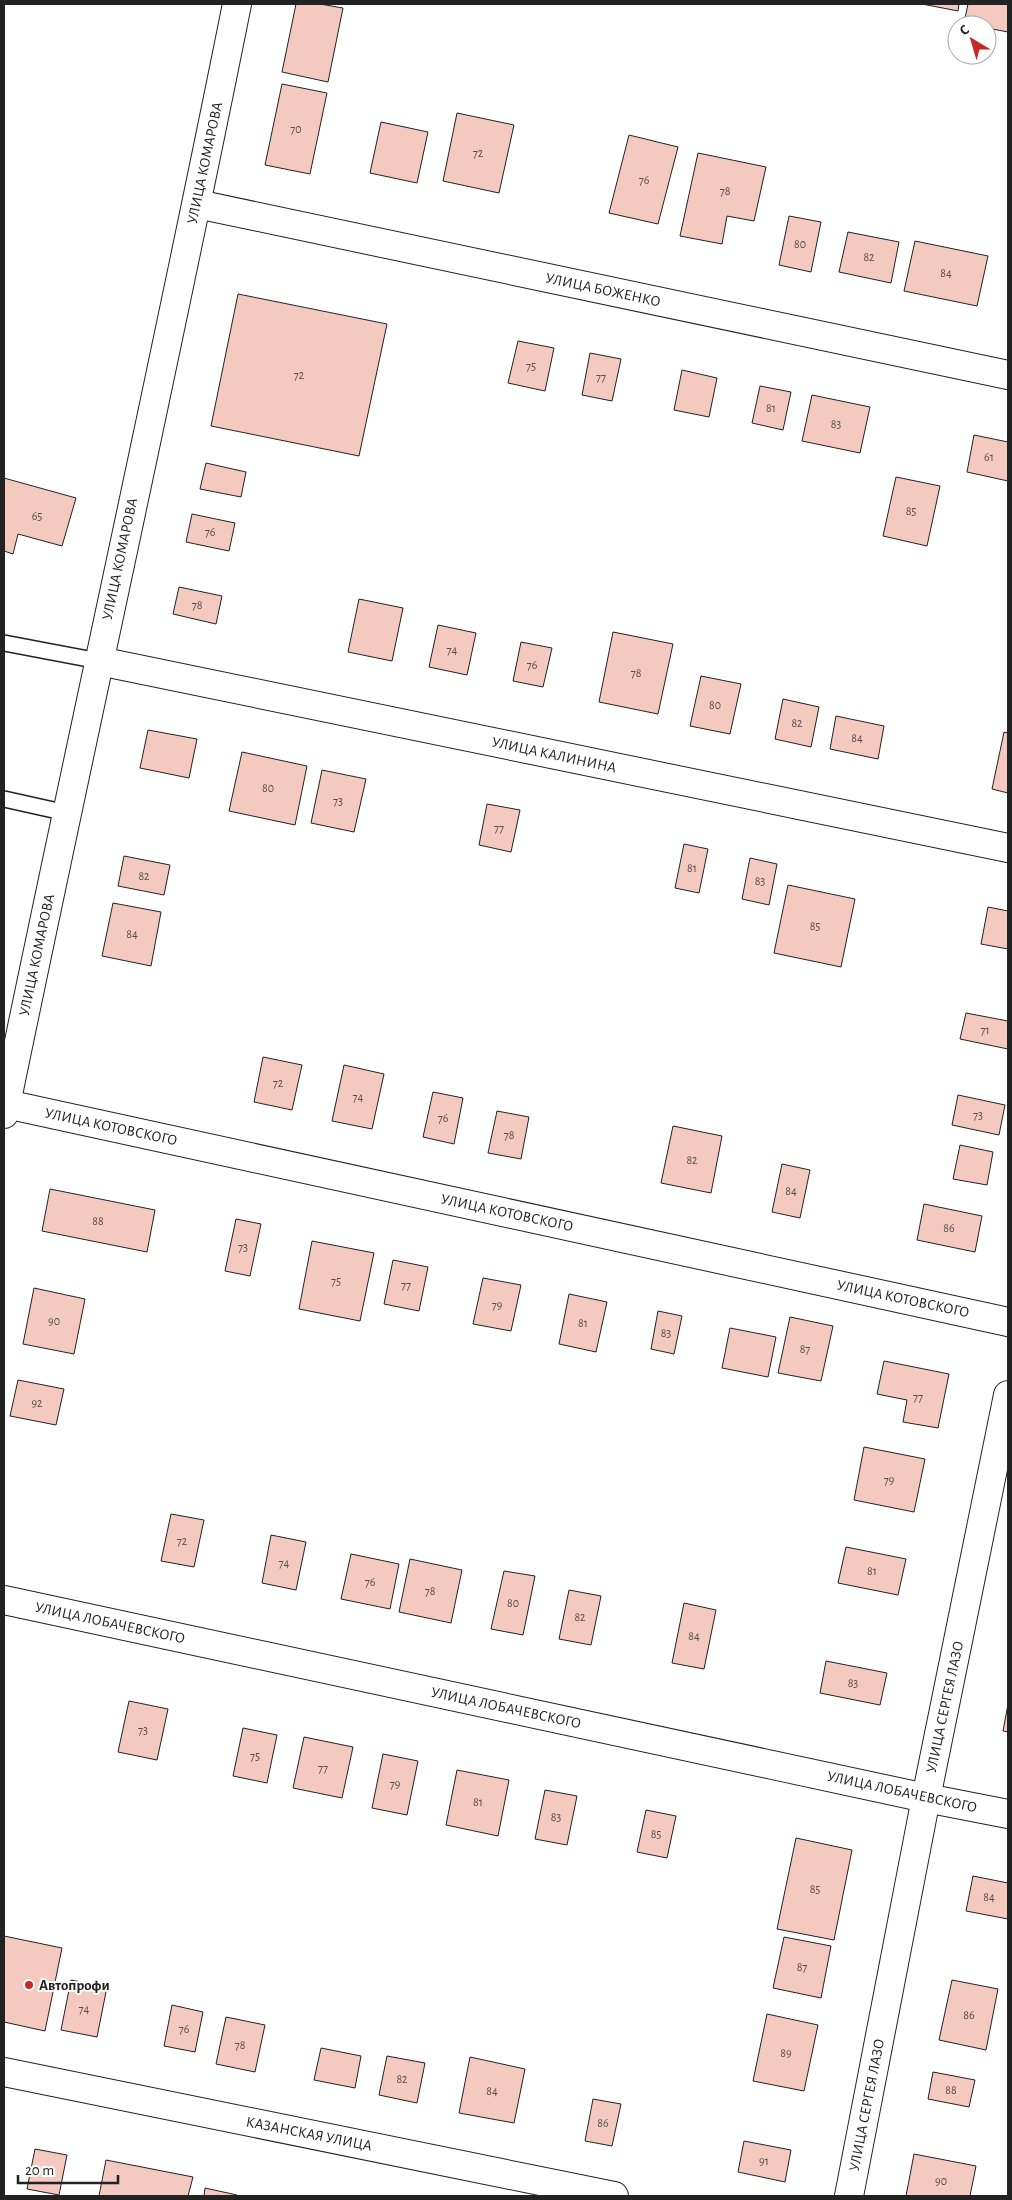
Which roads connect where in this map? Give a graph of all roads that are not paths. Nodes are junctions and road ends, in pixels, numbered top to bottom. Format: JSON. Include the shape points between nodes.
{"nodes":[{"id":1,"x":237,"y":4,"type":"edge"},
{"id":2,"x":197,"y":204,"type":"junction"},
{"id":3,"x":1008,"y":375,"type":"edge"},
{"id":4,"x":4,"y":644,"type":"edge"},
{"id":5,"x":99,"y":662,"type":"junction"},
{"id":6,"x":4,"y":799,"type":"edge"},
{"id":7,"x":67,"y":813,"type":"junction"},
{"id":8,"x":1008,"y":848,"type":"edge"},
{"id":9,"x":5,"y":1109,"type":"edge"},
{"id":10,"x":1008,"y":1322,"type":"edge"},
{"id":11,"x":1008,"y":1395,"type":"edge"},
{"id":12,"x":4,"y":1600,"type":"edge"},
{"id":13,"x":926,"y":1798,"type":"junction"},
{"id":14,"x":1008,"y":1814,"type":"edge"},
{"id":15,"x":4,"y":2072,"type":"edge"},
{"id":16,"x":614,"y":2196,"type":"edge"},
{"id":17,"x":850,"y":2196,"type":"edge"}],
"edges":[{"from":1,"to":2,"type":"street","name":"УЛИЦА КОМАРОВА"},
{"from":2,"to":3,"type":"street","name":"УЛИЦА БОЖЕНКО"},
{"from":2,"to":5,"type":"street","name":"УЛИЦА КОМАРОВА"},
{"from":4,"to":5,"type":"lane"},
{"from":5,"to":7,"type":"street","name":"УЛИЦА КОМАРОВА"},
{"from":5,"to":8,"type":"street","name":"УЛИЦА КАЛИНИНА"},
{"from":6,"to":7,"type":"lane"},
{"from":7,"to":9,"type":"street","name":"УЛИЦА КОМАРОВА"},
{"from":9,"to":10,"type":"street","name":"УЛИЦА КОТОВСКОГО"},
{"from":11,"to":13,"type":"street","name":"УЛИЦА СЕРГЕЯ ЛАЗО"},
{"from":12,"to":13,"type":"street","name":"УЛИЦА ЛОБАЧЕВСКОГО"},
{"from":13,"to":14,"type":"street","name":"УЛИЦА ЛОБАЧЕВСКОГО"},
{"from":13,"to":17,"type":"street","name":"УЛИЦА СЕРГЕЯ ЛАЗО"},
{"from":15,"to":16,"type":"street","name":"КАЗАНСКАЯ УЛИЦА"}]}
